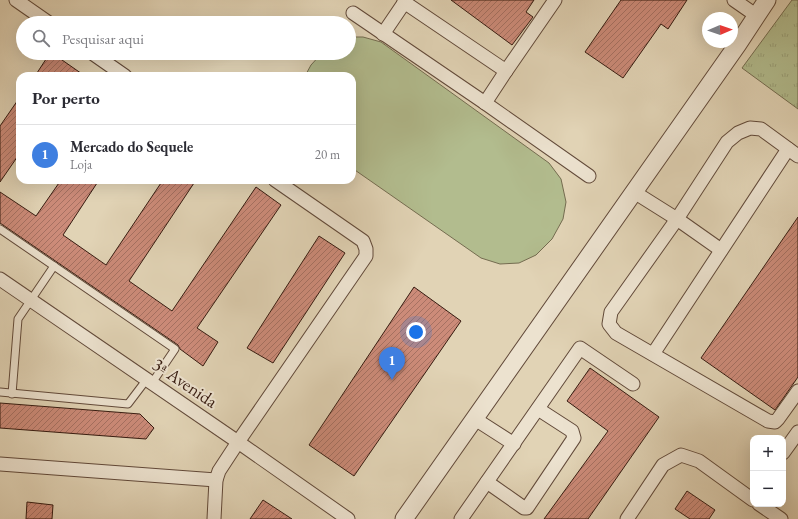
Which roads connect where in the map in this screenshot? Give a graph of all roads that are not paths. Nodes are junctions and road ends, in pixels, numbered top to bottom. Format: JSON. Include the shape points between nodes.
{"nodes":[{"id":1,"x":16,"y":0,"type":"edge"},
{"id":2,"x":555,"y":0,"type":"edge"},
{"id":3,"x":734,"y":0,"type":"edge"},
{"id":4,"x":767,"y":0,"type":"edge"},
{"id":5,"x":405,"y":1,"type":"edge"},
{"id":6,"x":353,"y":13,"type":"dead end"},
{"id":7,"x":39,"y":16,"type":"edge"},
{"id":8,"x":757,"y":16,"type":"junction"},
{"id":9,"x":383,"y":34,"type":"junction"},
{"id":10,"x":102,"y":60,"type":"edge"},
{"id":11,"x":506,"y":71,"type":"junction"},
{"id":12,"x":119,"y":72,"type":"edge"},
{"id":13,"x":485,"y":103,"type":"junction"},
{"id":14,"x":793,"y":152,"type":"edge"},
{"id":15,"x":589,"y":176,"type":"dead end"},
{"id":16,"x":281,"y":184,"type":"edge"},
{"id":17,"x":634,"y":192,"type":"junction"},
{"id":18,"x":677,"y":219,"type":"junction"},
{"id":19,"x":0,"y":229,"type":"edge"},
{"id":20,"x":721,"y":250,"type":"junction"},
{"id":21,"x":54,"y":266,"type":"junction"},
{"id":22,"x":0,"y":279,"type":"edge"},
{"id":23,"x":31,"y":300,"type":"junction"},
{"id":24,"x":653,"y":354,"type":"junction"},
{"id":25,"x":150,"y":381,"type":"junction"},
{"id":26,"x":633,"y":384,"type":"dead end"},
{"id":27,"x":798,"y":391,"type":"edge"},
{"id":28,"x":0,"y":392,"type":"edge"},
{"id":29,"x":12,"y":394,"type":"junction"},
{"id":30,"x":538,"y":409,"type":"junction"},
{"id":31,"x":475,"y":420,"type":"junction"},
{"id":32,"x":798,"y":432,"type":"edge"},
{"id":33,"x":238,"y":442,"type":"junction"},
{"id":34,"x":514,"y":444,"type":"junction"},
{"id":35,"x":786,"y":449,"type":"edge"},
{"id":36,"x":0,"y":464,"type":"edge"},
{"id":37,"x":216,"y":480,"type":"junction"},
{"id":38,"x":487,"y":482,"type":"junction"},
{"id":39,"x":750,"y":496,"type":"edge"},
{"id":40,"x":765,"y":507,"type":"edge"},
{"id":41,"x":214,"y":519,"type":"edge"},
{"id":42,"x":348,"y":519,"type":"edge"},
{"id":43,"x":404,"y":519,"type":"edge"},
{"id":44,"x":461,"y":519,"type":"edge"},
{"id":45,"x":627,"y":519,"type":"edge"},
{"id":46,"x":781,"y":519,"type":"edge"}],
"edges":[{"from":1,"to":7,"type":"street"},
{"from":2,"to":11,"type":"street"},
{"from":3,"to":8,"type":"street"},
{"from":4,"to":8,"type":"street"},
{"from":5,"to":9,"type":"street"},
{"from":5,"to":11,"type":"street"},
{"from":6,"to":9,"type":"street"},
{"from":8,"to":17,"type":"street"},
{"from":9,"to":13,"type":"street"},
{"from":10,"to":12,"type":"street"},
{"from":11,"to":13,"type":"street"},
{"from":13,"to":15,"type":"street"},
{"from":14,"to":18,"type":"street","via":[[761,129],[750,128],[738,133],[727,142]]},
{"from":14,"to":20,"type":"street"},
{"from":16,"to":33,"type":"street","via":[[363,241],[366,256]]},
{"from":17,"to":18,"type":"street"},
{"from":17,"to":31,"type":"street"},
{"from":18,"to":20,"type":"street"},
{"from":18,"to":24,"type":"street","via":[[611,312],[609,324],[616,333]]},
{"from":19,"to":21,"type":"lane"},
{"from":20,"to":24,"type":"street"},
{"from":21,"to":23,"type":"lane"},
{"from":21,"to":25,"type":"lane","via":[[175,349]]},
{"from":22,"to":23,"type":"street","name":"3ª Avenida"},
{"from":23,"to":25,"type":"street","name":"3ª Avenida"},
{"from":23,"to":29,"type":"lane","via":[[18,319]]},
{"from":24,"to":27,"type":"street","via":[[768,421],[775,422],[778,419]]},
{"from":25,"to":29,"type":"lane","via":[[128,404]]},
{"from":25,"to":33,"type":"street","name":"3ª Avenida"},
{"from":26,"to":30,"type":"street","via":[[580,348]]},
{"from":28,"to":29,"type":"lane"},
{"from":30,"to":34,"type":"street"},
{"from":30,"to":38,"type":"street","via":[[572,431],[574,438],[527,508]]},
{"from":31,"to":34,"type":"street"},
{"from":31,"to":43,"type":"street"},
{"from":32,"to":35,"type":"street"},
{"from":33,"to":37,"type":"street"},
{"from":33,"to":42,"type":"street","name":"3ª Avenida"},
{"from":34,"to":38,"type":"street"},
{"from":36,"to":37,"type":"street"},
{"from":37,"to":41,"type":"street"},
{"from":38,"to":44,"type":"street"},
{"from":39,"to":45,"type":"street","via":[[699,461],[681,455],[663,465]]},
{"from":40,"to":46,"type":"street"}]}
